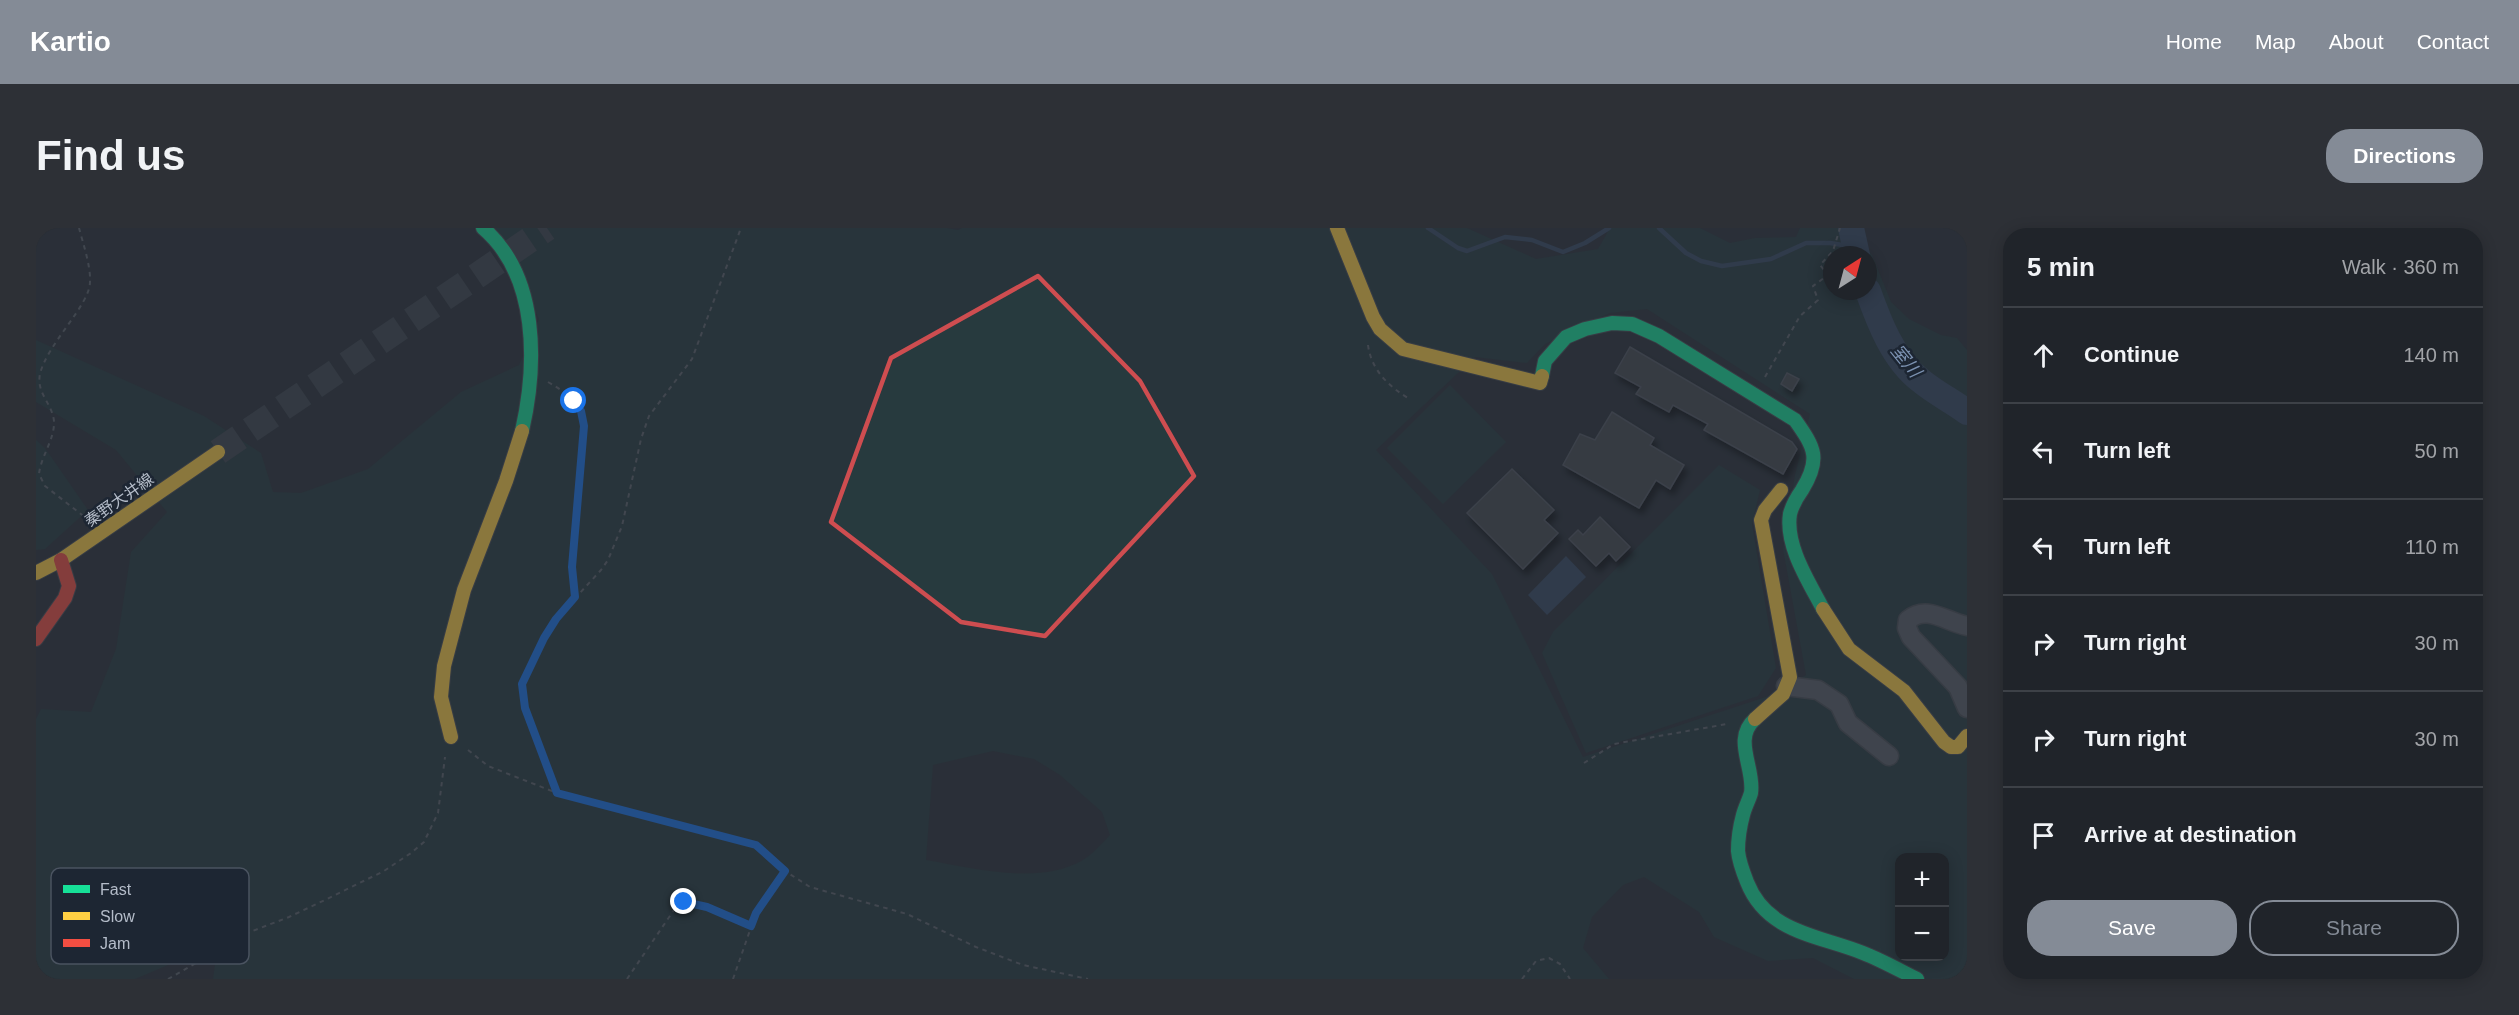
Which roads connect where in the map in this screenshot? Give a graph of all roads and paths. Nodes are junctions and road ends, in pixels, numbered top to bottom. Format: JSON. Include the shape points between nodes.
{"nodes":[{"id":1,"x":79,"y":228,"type":"edge"},
{"id":2,"x":483,"y":228,"type":"edge"},
{"id":3,"x":741,"y":228,"type":"edge"},
{"id":4,"x":1337,"y":228,"type":"edge"},
{"id":5,"x":1840,"y":228,"type":"edge"},
{"id":6,"x":1375,"y":321,"type":"junction"},
{"id":7,"x":529,"y":374,"type":"junction"},
{"id":8,"x":1755,"y":396,"type":"junction"},
{"id":9,"x":1408,"y":398,"type":"dead end"},
{"id":10,"x":218,"y":452,"type":"tunnel mouth"},
{"id":11,"x":1775,"y":487,"type":"joint"},
{"id":12,"x":1796,"y":501,"type":"junction"},
{"id":13,"x":102,"y":532,"type":"junction"},
{"id":14,"x":61,"y":560,"type":"junction"},
{"id":15,"x":36,"y":573,"type":"edge"},
{"id":16,"x":575,"y":597,"type":"junction"},
{"id":17,"x":1967,"y":626,"type":"edge"},
{"id":18,"x":36,"y":639,"type":"edge"},
{"id":19,"x":1786,"y":686,"type":"junction"},
{"id":20,"x":1967,"y":708,"type":"edge"},
{"id":21,"x":1746,"y":727,"type":"junction"},
{"id":22,"x":1967,"y":736,"type":"edge"},
{"id":23,"x":451,"y":737,"type":"junction"},
{"id":24,"x":1889,"y":756,"type":"dead end"},
{"id":25,"x":1584,"y":763,"type":"dead end"},
{"id":26,"x":557,"y":793,"type":"junction"},
{"id":27,"x":785,"y":871,"type":"junction"},
{"id":28,"x":751,"y":926,"type":"junction"},
{"id":29,"x":249,"y":932,"type":"edge"},
{"id":30,"x":194,"y":964,"type":"edge"},
{"id":31,"x":168,"y":979,"type":"edge"},
{"id":32,"x":627,"y":979,"type":"edge"},
{"id":33,"x":733,"y":979,"type":"edge"},
{"id":34,"x":1088,"y":979,"type":"edge"},
{"id":35,"x":1522,"y":979,"type":"edge"},
{"id":36,"x":1570,"y":979,"type":"edge"},
{"id":37,"x":1917,"y":979,"type":"edge"}],
"edges":[{"from":1,"to":13,"type":"path","via":[[90,281],[76,313],[46,354],[41,371],[39,387],[54,423],[39,474],[45,486]]},
{"from":2,"to":7,"type":"street","via":[[504,251],[524,295],[530,327]]},
{"from":3,"to":16,"type":"path","via":[[692,359],[649,416],[622,526],[608,560]]},
{"from":4,"to":6,"type":"street"},
{"from":5,"to":8,"type":"path","via":[[1833,251],[1820,265],[1828,275],[1813,286],[1818,300],[1800,316]]},
{"from":6,"to":8,"type":"street","via":[[1403,349],[1540,383],[1545,361],[1566,337],[1612,323],[1632,324],[1659,336]]},
{"from":6,"to":9,"type":"path","via":[[1369,329],[1371,360],[1384,379]]},
{"from":7,"to":16,"type":"path","via":[[560,389],[581,411],[584,426],[572,567]]},
{"from":7,"to":23,"type":"street","via":[[524,424],[514,459],[457,613],[450,645],[441,697]]},
{"from":8,"to":12,"type":"street","via":[[1796,420],[1815,449],[1816,464]]},
{"from":10,"to":13,"type":"street","name":"秦野大井線"},
{"from":11,"to":12,"type":"street"},
{"from":11,"to":19,"type":"street","via":[[1761,520],[1790,677]]},
{"from":12,"to":22,"type":"street","via":[[1790,533],[1834,632],[1909,697],[1944,742],[1958,747]]},
{"from":13,"to":14,"type":"street","name":"秦野大井線"},
{"from":14,"to":15,"type":"street","name":"秦野大井線"},
{"from":14,"to":18,"type":"street","via":[[69,586]]},
{"from":16,"to":26,"type":"path","via":[[544,638],[522,684],[525,708]]},
{"from":17,"to":20,"type":"street","via":[[1926,612],[1908,620],[1906,628],[1958,687]]},
{"from":19,"to":21,"type":"street","via":[[1783,694]]},
{"from":19,"to":24,"type":"street","via":[[1818,690],[1839,704],[1848,723]]},
{"from":21,"to":25,"type":"path","via":[[1725,724],[1614,744]]},
{"from":21,"to":37,"type":"street","via":[[1751,792],[1738,850],[1740,864],[1760,907],[1776,921],[1863,953]]},
{"from":23,"to":26,"type":"path","via":[[488,765]]},
{"from":23,"to":29,"type":"path","via":[[438,813],[424,842],[384,871]]},
{"from":26,"to":27,"type":"path","via":[[756,845]]},
{"from":27,"to":28,"type":"path"},
{"from":27,"to":34,"type":"path","via":[[810,887],[907,914],[1023,965]]},
{"from":28,"to":32,"type":"path","via":[[707,907],[684,902],[676,907]]},
{"from":28,"to":33,"type":"path"},
{"from":30,"to":31,"type":"path"},
{"from":35,"to":36,"type":"path","via":[[1536,961],[1549,958],[1560,964]]}]}
